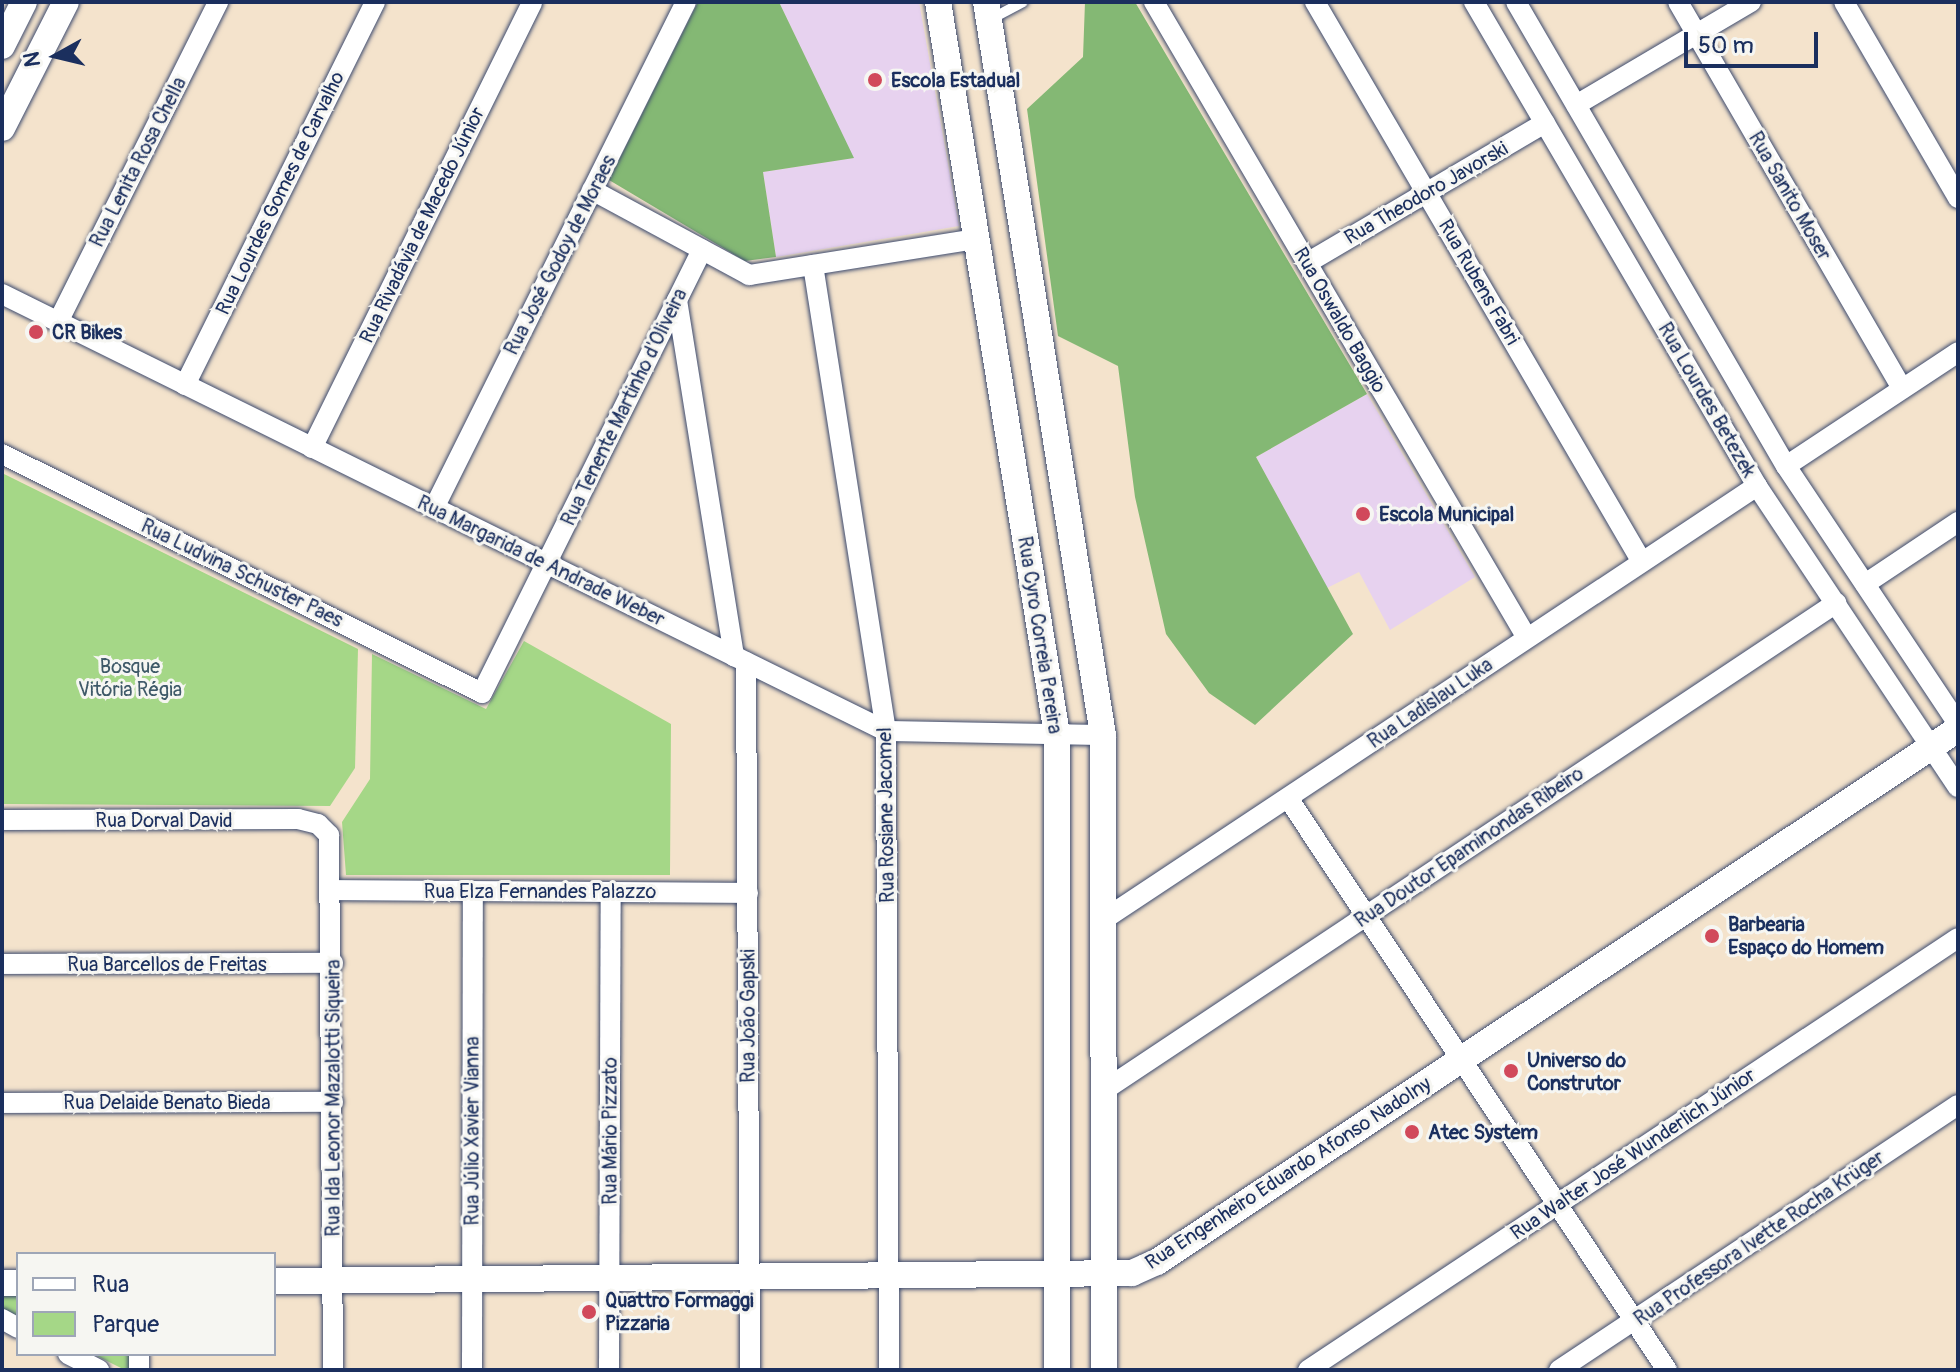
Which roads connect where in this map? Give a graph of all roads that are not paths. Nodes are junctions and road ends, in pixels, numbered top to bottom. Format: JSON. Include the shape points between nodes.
{"nodes":[{"id":1,"x":24,"y":2,"type":"edge"},
{"id":2,"x":66,"y":2,"type":"edge"},
{"id":3,"x":218,"y":2,"type":"edge"},
{"id":4,"x":375,"y":2,"type":"edge"},
{"id":5,"x":532,"y":2,"type":"edge"},
{"id":6,"x":686,"y":2,"type":"edge"},
{"id":7,"x":938,"y":2,"type":"edge"},
{"id":8,"x":1023,"y":2,"type":"edge"},
{"id":9,"x":1154,"y":2,"type":"edge"},
{"id":10,"x":1315,"y":2,"type":"edge"},
{"id":11,"x":1474,"y":2,"type":"edge"},
{"id":12,"x":1516,"y":2,"type":"edge"},
{"id":13,"x":1678,"y":2,"type":"edge"},
{"id":14,"x":1751,"y":2,"type":"edge"},
{"id":15,"x":1844,"y":2,"type":"edge"},
{"id":16,"x":988,"y":11,"type":"edge"},
{"id":17,"x":1696,"y":34,"type":"junction"},
{"id":18,"x":2,"y":46,"type":"edge"},
{"id":19,"x":1576,"y":105,"type":"junction"},
{"id":20,"x":1545,"y":123,"type":"junction"},
{"id":21,"x":2,"y":128,"type":"edge"},
{"id":22,"x":592,"y":190,"type":"junction"},
{"id":23,"x":1427,"y":193,"type":"junction"},
{"id":24,"x":1958,"y":198,"type":"edge"},
{"id":25,"x":976,"y":239,"type":"junction"},
{"id":26,"x":702,"y":250,"type":"junction"},
{"id":27,"x":1307,"y":263,"type":"junction"},
{"id":28,"x":813,"y":265,"type":"junction"},
{"id":29,"x":2,"y":294,"type":"edge"},
{"id":30,"x":677,"y":300,"type":"junction"},
{"id":31,"x":58,"y":322,"type":"junction"},
{"id":32,"x":1958,"y":352,"type":"edge"},
{"id":33,"x":185,"y":385,"type":"junction"},
{"id":34,"x":1902,"y":389,"type":"junction"},
{"id":35,"x":312,"y":448,"type":"junction"},
{"id":36,"x":2,"y":454,"type":"edge"},
{"id":37,"x":1786,"y":466,"type":"junction"},
{"id":38,"x":1757,"y":486,"type":"junction"},
{"id":39,"x":434,"y":508,"type":"junction"},
{"id":40,"x":1958,"y":522,"type":"edge"},
{"id":41,"x":1642,"y":562,"type":"junction"},
{"id":42,"x":546,"y":563,"type":"junction"},
{"id":43,"x":1865,"y":584,"type":"junction"},
{"id":44,"x":1836,"y":603,"type":"junction"},
{"id":45,"x":1527,"y":638,"type":"junction"},
{"id":46,"x":740,"y":659,"type":"junction"},
{"id":47,"x":482,"y":693,"type":"joint"},
{"id":48,"x":1958,"y":726,"type":"edge"},
{"id":49,"x":886,"y":731,"type":"junction"},
{"id":50,"x":1057,"y":734,"type":"junction"},
{"id":51,"x":1103,"y":735,"type":"junction"},
{"id":52,"x":1931,"y":747,"type":"junction"},
{"id":53,"x":1958,"y":787,"type":"edge"},
{"id":54,"x":1288,"y":798,"type":"junction"},
{"id":55,"x":2,"y":820,"type":"edge"},
{"id":56,"x":325,"y":829,"type":"joint"},
{"id":57,"x":333,"y":890,"type":"junction"},
{"id":58,"x":473,"y":891,"type":"junction"},
{"id":59,"x":611,"y":892,"type":"junction"},
{"id":60,"x":748,"y":893,"type":"junction"},
{"id":61,"x":1366,"y":916,"type":"junction"},
{"id":62,"x":1103,"y":920,"type":"junction"},
{"id":63,"x":1958,"y":938,"type":"edge"},
{"id":64,"x":333,"y":963,"type":"junction"},
{"id":65,"x":2,"y":964,"type":"edge"},
{"id":66,"x":1461,"y":1060,"type":"junction"},
{"id":67,"x":1103,"y":1091,"type":"junction"},
{"id":68,"x":333,"y":1102,"type":"junction"},
{"id":69,"x":2,"y":1103,"type":"edge"},
{"id":70,"x":1958,"y":1105,"type":"edge"},
{"id":71,"x":1557,"y":1204,"type":"junction"},
{"id":72,"x":1103,"y":1276,"type":"junction"},
{"id":73,"x":1057,"y":1277,"type":"junction"},
{"id":74,"x":749,"y":1278,"type":"junction"},
{"id":75,"x":888,"y":1278,"type":"junction"},
{"id":76,"x":610,"y":1279,"type":"junction"},
{"id":77,"x":472,"y":1280,"type":"junction"},
{"id":78,"x":276,"y":1281,"type":"edge"},
{"id":79,"x":333,"y":1281,"type":"junction"},
{"id":80,"x":1634,"y":1321,"type":"junction"},
{"id":81,"x":72,"y":1356,"type":"edge"},
{"id":82,"x":99,"y":1370,"type":"edge"},
{"id":83,"x":333,"y":1370,"type":"edge"},
{"id":84,"x":472,"y":1370,"type":"edge"},
{"id":85,"x":609,"y":1370,"type":"edge"},
{"id":86,"x":750,"y":1370,"type":"edge"},
{"id":87,"x":889,"y":1370,"type":"edge"},
{"id":88,"x":1057,"y":1370,"type":"edge"},
{"id":89,"x":1104,"y":1370,"type":"edge"},
{"id":90,"x":1308,"y":1370,"type":"edge"},
{"id":91,"x":1559,"y":1370,"type":"edge"},
{"id":92,"x":1667,"y":1370,"type":"edge"}],
"edges":[{"from":1,"to":18,"type":"street"},
{"from":2,"to":21,"type":"street"},
{"from":3,"to":31,"type":"street","name":"Rua Lenita Rosa Chella"},
{"from":4,"to":33,"type":"street","name":"Rua Lourdes Gomes de Carvalho"},
{"from":5,"to":35,"type":"street","name":"Rua Rivadávia de Macedo Júnior"},
{"from":6,"to":22,"type":"street","name":"Rua José Godoy de Moraes"},
{"from":7,"to":25,"type":"street","name":"Rua Cyro Correia Pereira"},
{"from":8,"to":16,"type":"lane"},
{"from":9,"to":27,"type":"street","name":"Rua Oswaldo Baggio"},
{"from":10,"to":23,"type":"street","name":"Rua Rubens Fabri"},
{"from":11,"to":20,"type":"street","name":"Rua Lourdes Betezek"},
{"from":12,"to":19,"type":"street","name":"Rua Lourdes Betezek"},
{"from":13,"to":17,"type":"street","name":"Rua Sanito Moser"},
{"from":14,"to":17,"type":"street"},
{"from":15,"to":24,"type":"street"},
{"from":16,"to":51,"type":"street"},
{"from":17,"to":19,"type":"street"},
{"from":17,"to":34,"type":"street","name":"Rua Sanito Moser"},
{"from":19,"to":37,"type":"street","name":"Rua Lourdes Betezek"},
{"from":20,"to":23,"type":"street","name":"Rua Theodoro Javorski"},
{"from":20,"to":38,"type":"street","name":"Rua Lourdes Betezek"},
{"from":22,"to":26,"type":"street"},
{"from":22,"to":39,"type":"street","name":"Rua José Godoy de Moraes"},
{"from":23,"to":27,"type":"street","name":"Rua Theodoro Javorski"},
{"from":23,"to":41,"type":"street","name":"Rua Rubens Fabri"},
{"from":25,"to":28,"type":"street"},
{"from":25,"to":50,"type":"street","name":"Rua Cyro Correia Pereira"},
{"from":26,"to":28,"type":"street","via":[[749,275]]},
{"from":26,"to":30,"type":"street","name":"Rua Tenente Martinho d'Oliveira"},
{"from":27,"to":45,"type":"street","name":"Rua Oswaldo Baggio"},
{"from":28,"to":49,"type":"street","name":"Rua Rosiane Jacomel"},
{"from":29,"to":31,"type":"street","name":"Rua Margarida de Andrade Weber"},
{"from":30,"to":42,"type":"street","name":"Rua Tenente Martinho d'Oliveira"},
{"from":30,"to":46,"type":"street","name":"Rua João Gapski"},
{"from":31,"to":33,"type":"street","name":"Rua Margarida de Andrade Weber"},
{"from":32,"to":34,"type":"street"},
{"from":33,"to":35,"type":"street","name":"Rua Margarida de Andrade Weber"},
{"from":34,"to":37,"type":"street"},
{"from":35,"to":39,"type":"street","name":"Rua Margarida de Andrade Weber"},
{"from":36,"to":47,"type":"street","name":"Rua Ludvina Schuster Paes"},
{"from":37,"to":43,"type":"street","name":"Rua Lourdes Betezek"},
{"from":38,"to":41,"type":"street","name":"Rua Ladislau Luka"},
{"from":38,"to":44,"type":"street","name":"Rua Lourdes Betezek"},
{"from":39,"to":42,"type":"street","name":"Rua Margarida de Andrade Weber"},
{"from":40,"to":43,"type":"street"},
{"from":41,"to":45,"type":"street","name":"Rua Ladislau Luka"},
{"from":42,"to":46,"type":"street","name":"Rua Margarida de Andrade Weber"},
{"from":42,"to":47,"type":"street","name":"Rua Tenente Martinho d'Oliveira"},
{"from":43,"to":48,"type":"street","name":"Rua Lourdes Betezek"},
{"from":44,"to":52,"type":"street","name":"Rua Lourdes Betezek"},
{"from":44,"to":61,"type":"street","name":"Rua Doutor Epaminondas Ribeiro"},
{"from":45,"to":54,"type":"street","name":"Rua Ladislau Luka"},
{"from":46,"to":49,"type":"street","name":"Rua Margarida de Andrade Weber"},
{"from":46,"to":60,"type":"street","name":"Rua João Gapski"},
{"from":48,"to":52,"type":"street","name":"Rua Engenheiro Eduardo Afonso Nadolny"},
{"from":49,"to":50,"type":"street","name":"Rua Margarida de Andrade Weber"},
{"from":49,"to":75,"type":"street","name":"Rua Rosiane Jacomel"},
{"from":50,"to":51,"type":"street","name":"Rua Margarida de Andrade Weber"},
{"from":50,"to":73,"type":"street","name":"Rua Cyro Correia Pereira"},
{"from":51,"to":62,"type":"street"},
{"from":52,"to":53,"type":"street","name":"Rua Lourdes Betezek"},
{"from":52,"to":66,"type":"street","name":"Rua Engenheiro Eduardo Afonso Nadolny"},
{"from":54,"to":61,"type":"street"},
{"from":54,"to":62,"type":"street","name":"Rua Ladislau Luka"},
{"from":55,"to":56,"type":"street","name":"Rua Dorval David","via":[[298,819]]},
{"from":56,"to":57,"type":"street","name":"Rua Ida Leonor Mazalotti Siqueira","via":[[333,848]]},
{"from":57,"to":58,"type":"street","name":"Rua Elza Fernandes Palazzo"},
{"from":57,"to":64,"type":"street","name":"Rua Ida Leonor Mazalotti Siqueira"},
{"from":58,"to":59,"type":"street","name":"Rua Elza Fernandes Palazzo"},
{"from":58,"to":77,"type":"street","name":"Rua Júlio Xavier Vianna"},
{"from":59,"to":60,"type":"street","name":"Rua Elza Fernandes Palazzo"},
{"from":59,"to":76,"type":"street","name":"Rua Mário Pizzato"},
{"from":60,"to":74,"type":"street","name":"Rua João Gapski"},
{"from":61,"to":66,"type":"street"},
{"from":61,"to":67,"type":"street","name":"Rua Doutor Epaminondas Ribeiro"},
{"from":62,"to":67,"type":"street"},
{"from":63,"to":71,"type":"street","name":"Rua Walter José Wunderlich Júnior"},
{"from":64,"to":65,"type":"street","name":"Rua Barcellos de Freitas"},
{"from":64,"to":68,"type":"street","name":"Rua Ida Leonor Mazalotti Siqueira"},
{"from":66,"to":71,"type":"street"},
{"from":66,"to":72,"type":"street","name":"Rua Engenheiro Eduardo Afonso Nadolny","via":[[1157,1262],[1132,1273]]},
{"from":67,"to":72,"type":"street"},
{"from":68,"to":69,"type":"street","name":"Rua Delaide Benato Bieda"},
{"from":68,"to":79,"type":"street","name":"Rua Ida Leonor Mazalotti Siqueira"},
{"from":70,"to":80,"type":"street","name":"Rua Professora Ivette Rocha Krüger"},
{"from":71,"to":80,"type":"street"},
{"from":71,"to":90,"type":"street","name":"Rua Walter José Wunderlich Júnior"},
{"from":72,"to":73,"type":"street","name":"Rua Engenheiro Eduardo Afonso Nadolny"},
{"from":72,"to":89,"type":"street"},
{"from":73,"to":75,"type":"street","name":"Rua Engenheiro Eduardo Afonso Nadolny"},
{"from":73,"to":88,"type":"street","name":"Rua Cyro Correia Pereira"},
{"from":74,"to":75,"type":"street","name":"Rua Engenheiro Eduardo Afonso Nadolny"},
{"from":74,"to":76,"type":"street","name":"Rua Engenheiro Eduardo Afonso Nadolny"},
{"from":74,"to":86,"type":"street","name":"Rua João Gapski"},
{"from":75,"to":87,"type":"street","name":"Rua Rosiane Jacomel"},
{"from":76,"to":77,"type":"street","name":"Rua Engenheiro Eduardo Afonso Nadolny"},
{"from":76,"to":85,"type":"street","name":"Rua Mário Pizzato"},
{"from":77,"to":79,"type":"street","name":"Rua Engenheiro Eduardo Afonso Nadolny"},
{"from":77,"to":84,"type":"street","name":"Rua Júlio Xavier Vianna"},
{"from":78,"to":79,"type":"street","name":"Rua Engenheiro Eduardo Afonso Nadolny"},
{"from":79,"to":83,"type":"street","name":"Rua Ida Leonor Mazalotti Siqueira"},
{"from":80,"to":91,"type":"street","name":"Rua Professora Ivette Rocha Krüger"},
{"from":80,"to":92,"type":"street"},
{"from":81,"to":82,"type":"street"}]}
